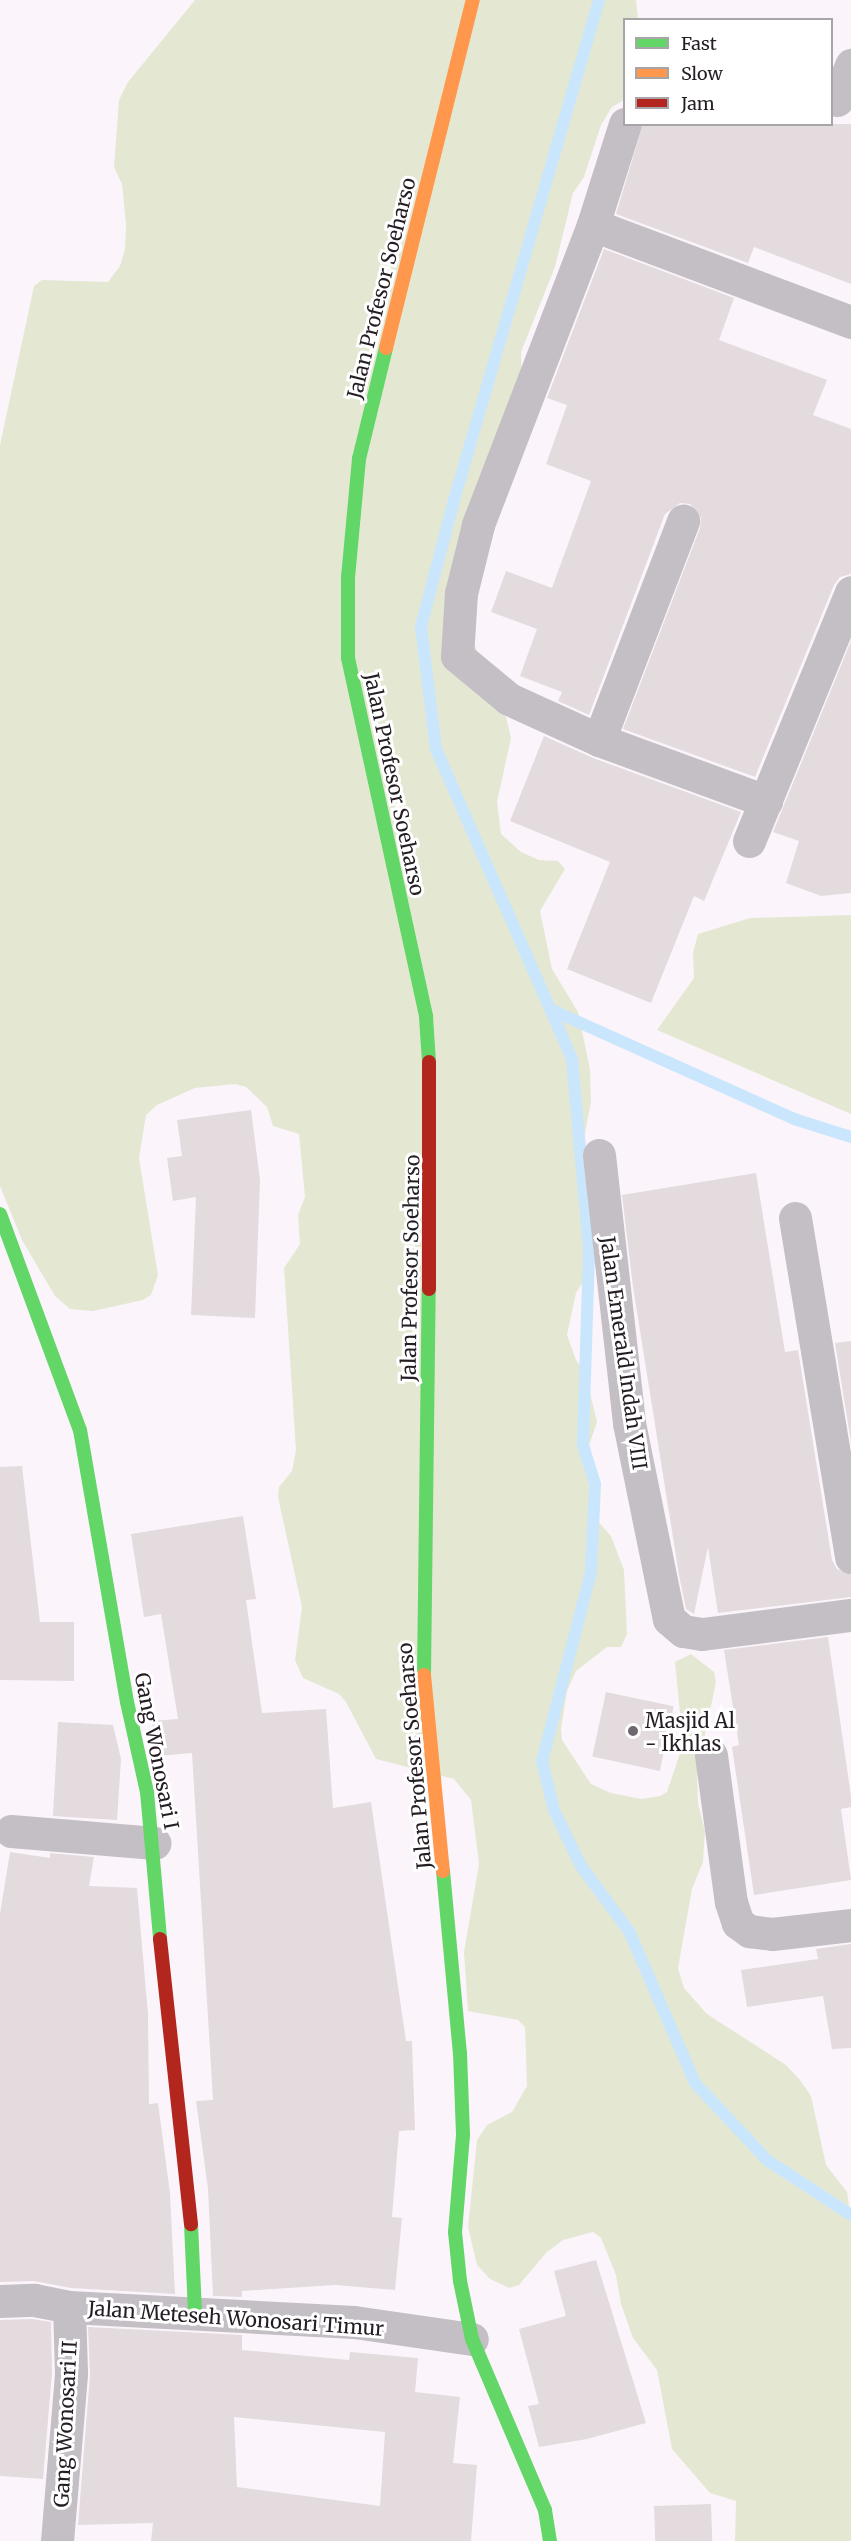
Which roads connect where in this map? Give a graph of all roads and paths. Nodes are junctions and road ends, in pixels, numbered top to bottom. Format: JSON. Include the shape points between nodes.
{"nodes":[{"id":1,"x":472,"y":0,"type":"edge"},
{"id":2,"x":851,"y":65,"type":"edge"},
{"id":3,"x":837,"y":100,"type":"dead end"},
{"id":4,"x":624,"y":126,"type":"edge"},
{"id":5,"x":593,"y":225,"type":"junction"},
{"id":6,"x":851,"y":322,"type":"edge"},
{"id":7,"x":683,"y":521,"type":"dead end"},
{"id":8,"x":851,"y":592,"type":"edge"},
{"id":9,"x":599,"y":740,"type":"junction"},
{"id":10,"x":766,"y":801,"type":"junction"},
{"id":11,"x":749,"y":841,"type":"dead end"},
{"id":12,"x":599,"y":1155,"type":"dead end"},
{"id":13,"x":0,"y":1214,"type":"edge"},
{"id":14,"x":795,"y":1218,"type":"dead end"},
{"id":15,"x":851,"y":1557,"type":"edge"},
{"id":16,"x":851,"y":1615,"type":"edge"},
{"id":17,"x":711,"y":1755,"type":"dead end"},
{"id":18,"x":11,"y":1831,"type":"dead end"},
{"id":19,"x":154,"y":1843,"type":"junction"},
{"id":20,"x":851,"y":1925,"type":"edge"},
{"id":21,"x":0,"y":2301,"type":"edge"},
{"id":22,"x":69,"y":2307,"type":"junction"},
{"id":23,"x":195,"y":2312,"type":"junction"},
{"id":24,"x":472,"y":2339,"type":"junction"},
{"id":25,"x":57,"y":2541,"type":"edge"},
{"id":26,"x":550,"y":2541,"type":"edge"}],
"edges":[{"from":1,"to":24,"type":"main road","name":"Jalan Profesor Soeharso","via":[[359,459],[348,658],[426,1017],[432,1104],[422,1650],[460,2052],[463,2135],[455,2232]]},
{"from":2,"to":3,"type":"street"},
{"from":4,"to":5,"type":"street"},
{"from":5,"to":6,"type":"street"},
{"from":5,"to":9,"type":"street","via":[[478,525],[461,593],[457,656],[509,699]]},
{"from":7,"to":9,"type":"street"},
{"from":8,"to":10,"type":"street"},
{"from":9,"to":10,"type":"street"},
{"from":10,"to":11,"type":"street"},
{"from":12,"to":16,"type":"street","name":"Jalan Emerald Indah VIII","via":[[629,1423],[669,1619],[674,1627],[702,1634]]},
{"from":13,"to":19,"type":"main road","name":"Gang Wonosari I","via":[[80,1430]]},
{"from":14,"to":15,"type":"street"},
{"from":17,"to":20,"type":"street","via":[[731,1902],[738,1923],[749,1931],[772,1934]]},
{"from":18,"to":19,"type":"street"},
{"from":19,"to":23,"type":"main road","name":"Gang Wonosari I","via":[[171,2057],[189,2191]]},
{"from":21,"to":22,"type":"street","name":"Jalan Meteseh Wonosari Timur","via":[[34,2300]]},
{"from":22,"to":23,"type":"street","name":"Jalan Meteseh Wonosari Timur"},
{"from":22,"to":25,"type":"street","name":"Gang Wonosari II","via":[[71,2373]]},
{"from":23,"to":24,"type":"street","name":"Jalan Meteseh Wonosari Timur","via":[[354,2322]]},
{"from":24,"to":26,"type":"main road","name":"Jalan Profesor Soeharso","via":[[545,2510]]}]}
